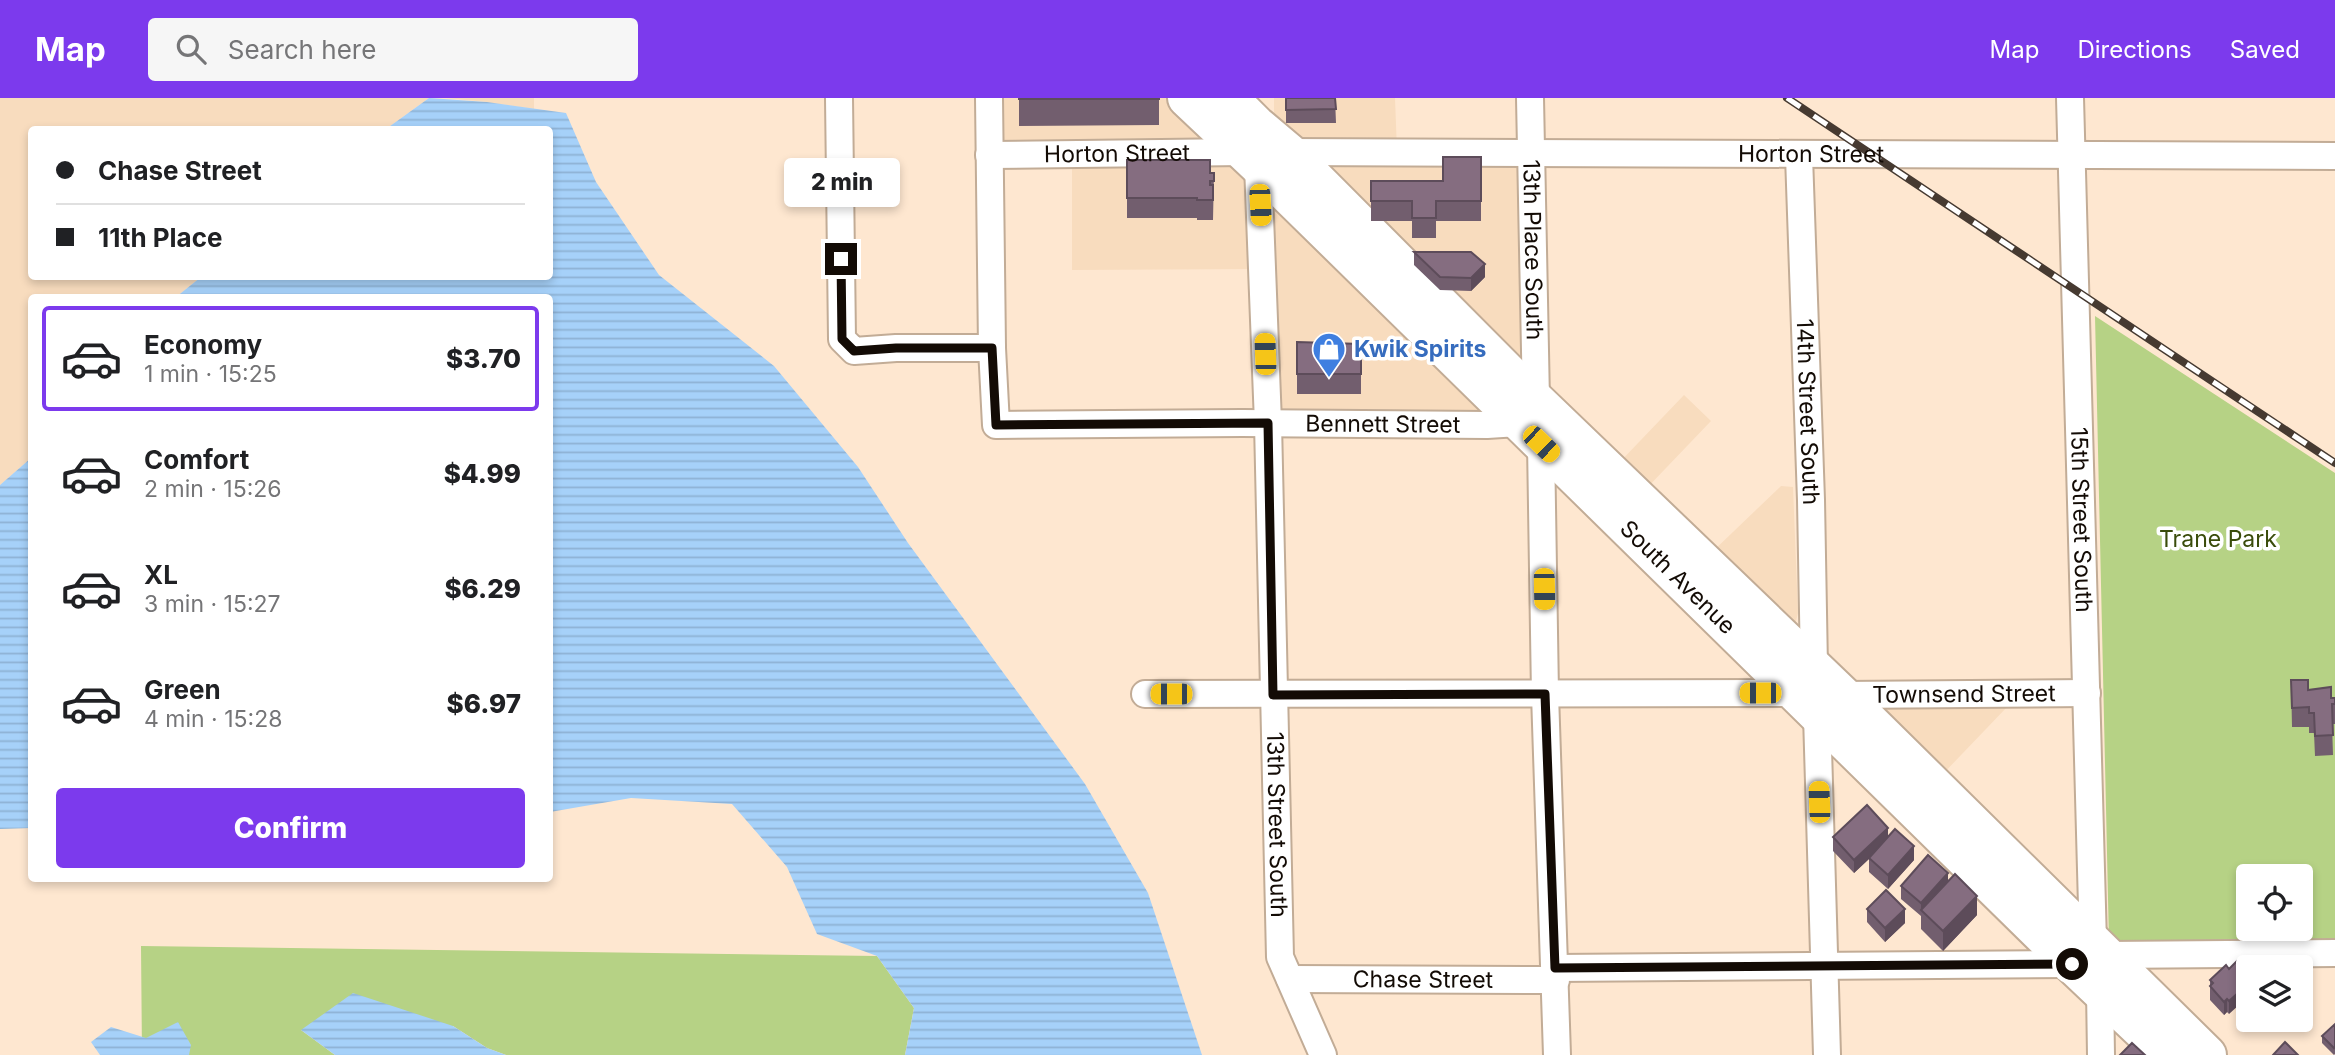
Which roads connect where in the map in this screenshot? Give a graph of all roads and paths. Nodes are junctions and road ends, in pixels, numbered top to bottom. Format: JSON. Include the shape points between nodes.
{"nodes":[{"id":1,"x":839,"y":98,"type":"edge"},
{"id":2,"x":989,"y":98,"type":"edge"},
{"id":3,"x":1187,"y":98,"type":"edge"},
{"id":4,"x":1229,"y":98,"type":"edge"},
{"id":5,"x":1530,"y":98,"type":"edge"},
{"id":6,"x":2070,"y":98,"type":"edge"},
{"id":7,"x":1260,"y":139,"type":"edge"},
{"id":8,"x":1531,"y":152,"type":"junction"},
{"id":9,"x":989,"y":155,"type":"junction"},
{"id":10,"x":1799,"y":156,"type":"junction"},
{"id":11,"x":2073,"y":156,"type":"junction"},
{"id":12,"x":2335,"y":156,"type":"edge"},
{"id":13,"x":992,"y":348,"type":"junction"},
{"id":14,"x":1268,"y":423,"type":"junction"},
{"id":15,"x":1532,"y":423,"type":"junction"},
{"id":16,"x":1817,"y":692,"type":"junction"},
{"id":17,"x":2087,"y":693,"type":"junction"},
{"id":18,"x":1145,"y":694,"type":"dead end"},
{"id":19,"x":1545,"y":694,"type":"junction"},
{"id":20,"x":1273,"y":695,"type":"junction"},
{"id":21,"x":2335,"y":953,"type":"edge"},
{"id":22,"x":2093,"y":963,"type":"junction"},
{"id":23,"x":1825,"y":967,"type":"junction"},
{"id":24,"x":1555,"y":974,"type":"junction"},
{"id":25,"x":1290,"y":979,"type":"junction"},
{"id":26,"x":1323,"y":1055,"type":"edge"},
{"id":27,"x":1557,"y":1055,"type":"edge"},
{"id":28,"x":1828,"y":1055,"type":"edge"},
{"id":29,"x":2101,"y":1055,"type":"edge"},
{"id":30,"x":2168,"y":1055,"type":"edge"},
{"id":31,"x":2207,"y":1055,"type":"edge"}],
"edges":[{"from":1,"to":13,"type":"street","via":[[842,339],[854,351]]},
{"from":2,"to":9,"type":"street"},
{"from":3,"to":7,"type":"highway","name":"South Avenue"},
{"from":4,"to":7,"type":"highway","name":"South Avenue"},
{"from":5,"to":8,"type":"street","name":"13th Place South"},
{"from":6,"to":11,"type":"street","name":"15th Street South"},
{"from":7,"to":8,"type":"street","name":"Horton Street"},
{"from":7,"to":9,"type":"street","name":"Horton Street"},
{"from":7,"to":14,"type":"street","name":"13th Street South"},
{"from":7,"to":15,"type":"highway","name":"South Avenue"},
{"from":8,"to":10,"type":"street","name":"Horton Street"},
{"from":8,"to":15,"type":"street","name":"13th Place South"},
{"from":9,"to":13,"type":"street"},
{"from":10,"to":11,"type":"street","name":"Horton Street"},
{"from":10,"to":16,"type":"street","name":"14th Street South"},
{"from":11,"to":12,"type":"street","name":"Horton Street"},
{"from":11,"to":17,"type":"street","name":"15th Street South"},
{"from":13,"to":14,"type":"street","name":"Bennett Street","via":[[996,425]]},
{"from":14,"to":15,"type":"street","name":"Bennett Street"},
{"from":14,"to":20,"type":"street","name":"13th Street South"},
{"from":15,"to":16,"type":"highway","name":"South Avenue"},
{"from":15,"to":19,"type":"street","name":"13th Place South"},
{"from":16,"to":17,"type":"street","name":"Townsend Street"},
{"from":16,"to":19,"type":"street","name":"Townsend Street"},
{"from":16,"to":22,"type":"highway","name":"South Avenue"},
{"from":16,"to":23,"type":"street","name":"14th Street South"},
{"from":17,"to":22,"type":"street","name":"15th Street South"},
{"from":18,"to":20,"type":"street","name":"Townsend Street"},
{"from":19,"to":20,"type":"street","name":"Townsend Street"},
{"from":19,"to":24,"type":"street","name":"13th Place South"},
{"from":20,"to":25,"type":"street","name":"13th Street South","via":[[1280,957]]},
{"from":21,"to":22,"type":"street","name":"Chase Street"},
{"from":22,"to":23,"type":"street","name":"Chase Street"},
{"from":22,"to":29,"type":"street","name":"15th Street South"},
{"from":22,"to":30,"type":"highway","name":"South Avenue"},
{"from":22,"to":31,"type":"highway","name":"South Avenue"},
{"from":23,"to":24,"type":"street","name":"Chase Street"},
{"from":23,"to":28,"type":"street","name":"14th Street South"},
{"from":24,"to":25,"type":"street","name":"Chase Street"},
{"from":24,"to":27,"type":"street","name":"13th Place South"},
{"from":25,"to":26,"type":"street","name":"13th Street South"}]}
